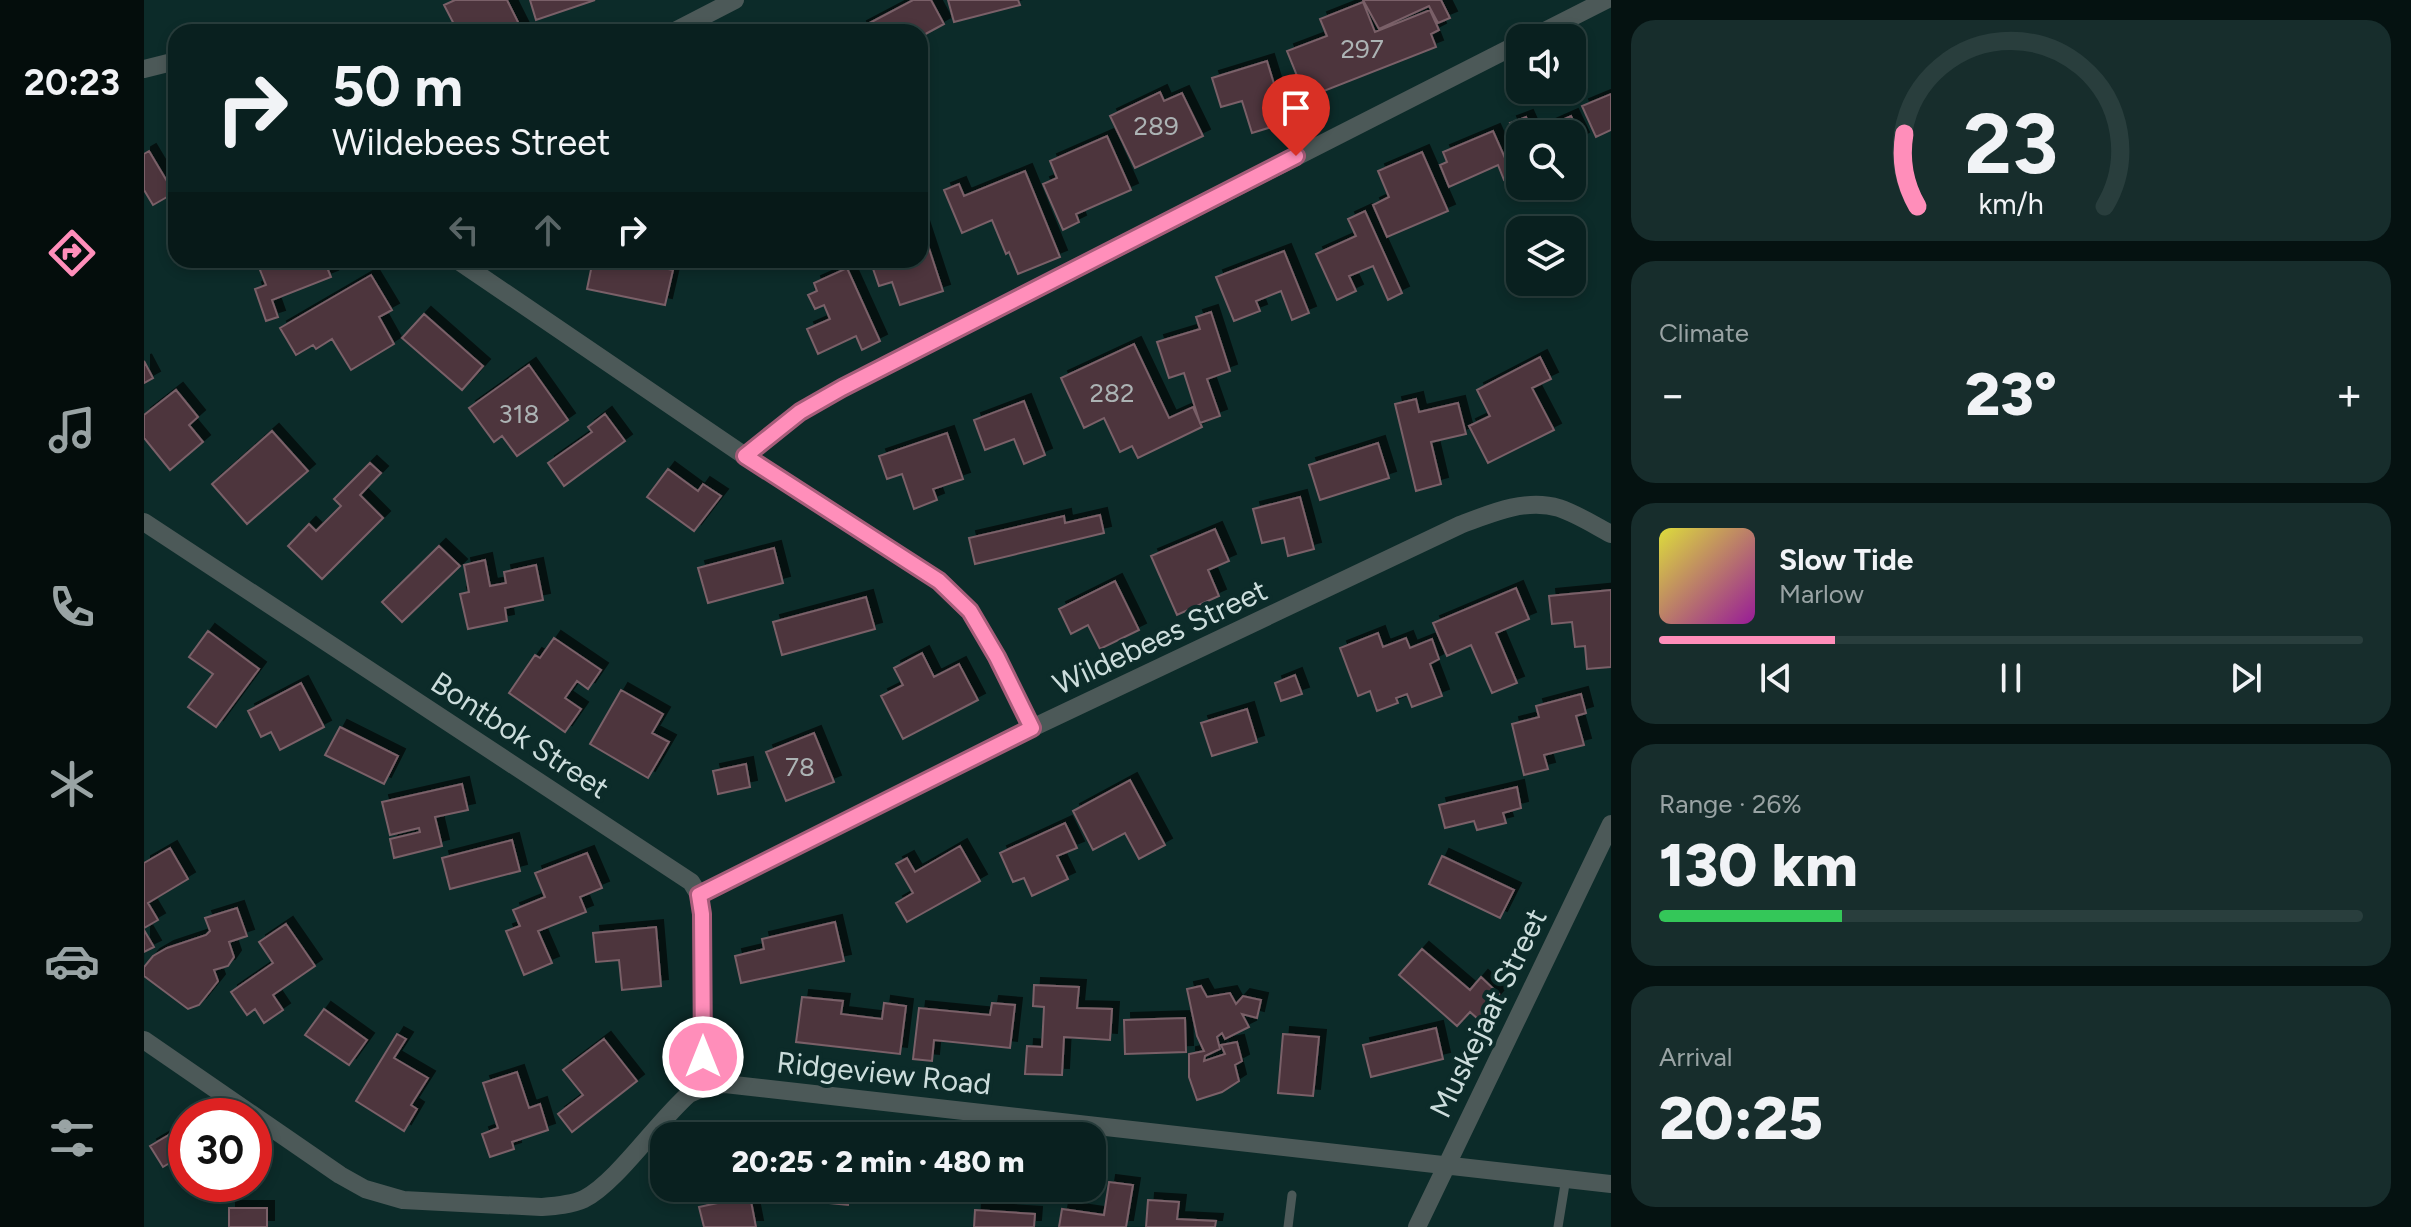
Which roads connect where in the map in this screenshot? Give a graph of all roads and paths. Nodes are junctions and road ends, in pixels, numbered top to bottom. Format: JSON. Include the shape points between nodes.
{"nodes":[{"id":1,"x":735,"y":0,"type":"edge"},
{"id":2,"x":1606,"y":0,"type":"edge"},
{"id":3,"x":688,"y":24,"type":"edge"},
{"id":4,"x":1559,"y":24,"type":"edge"},
{"id":5,"x":1506,"y":50,"type":"edge"},
{"id":6,"x":168,"y":63,"type":"edge"},
{"id":7,"x":144,"y":69,"type":"edge"},
{"id":8,"x":469,"y":268,"type":"edge"},
{"id":9,"x":745,"y":456,"type":"junction"},
{"id":10,"x":144,"y":522,"type":"edge"},
{"id":11,"x":1611,"y":534,"type":"edge"},
{"id":12,"x":1032,"y":728,"type":"junction"},
{"id":13,"x":1611,"y":824,"type":"edge"},
{"id":14,"x":699,"y":895,"type":"junction"},
{"id":15,"x":144,"y":1040,"type":"edge"},
{"id":16,"x":703,"y":1088,"type":"junction"},
{"id":17,"x":1444,"y":1167,"type":"junction"},
{"id":18,"x":1566,"y":1178,"type":"junction"},
{"id":19,"x":1611,"y":1184,"type":"edge"},
{"id":20,"x":1292,"y":1195,"type":"dead end"},
{"id":21,"x":1288,"y":1227,"type":"edge"},
{"id":22,"x":1417,"y":1227,"type":"edge"},
{"id":23,"x":1558,"y":1227,"type":"edge"}],
"edges":[{"from":1,"to":3,"type":"street"},
{"from":2,"to":4,"type":"street"},
{"from":5,"to":9,"type":"street","via":[[842,388],[800,412]]},
{"from":6,"to":7,"type":"street"},
{"from":8,"to":9,"type":"street"},
{"from":9,"to":12,"type":"street","via":[[939,581],[970,611]]},
{"from":10,"to":14,"type":"street","name":"Bontbok Street","via":[[679,873]]},
{"from":11,"to":12,"type":"street","name":"Wildebees Street","via":[[1559,508],[1535,504],[1489,514]]},
{"from":12,"to":14,"type":"street","name":"Wildebees Street"},
{"from":13,"to":17,"type":"street","name":"Muskejaat Street"},
{"from":14,"to":16,"type":"street"},
{"from":15,"to":16,"type":"street","via":[[340,1175],[403,1200],[541,1207],[583,1199],[675,1106]]},
{"from":16,"to":17,"type":"street","name":"Ridgeview Road","via":[[740,1085]]},
{"from":17,"to":18,"type":"street","name":"Ridgeview Road"},
{"from":17,"to":22,"type":"street","name":"Muskejaat Street"},
{"from":18,"to":19,"type":"street","name":"Ridgeview Road"},
{"from":18,"to":23,"type":"lane"},
{"from":20,"to":21,"type":"lane"}]}
